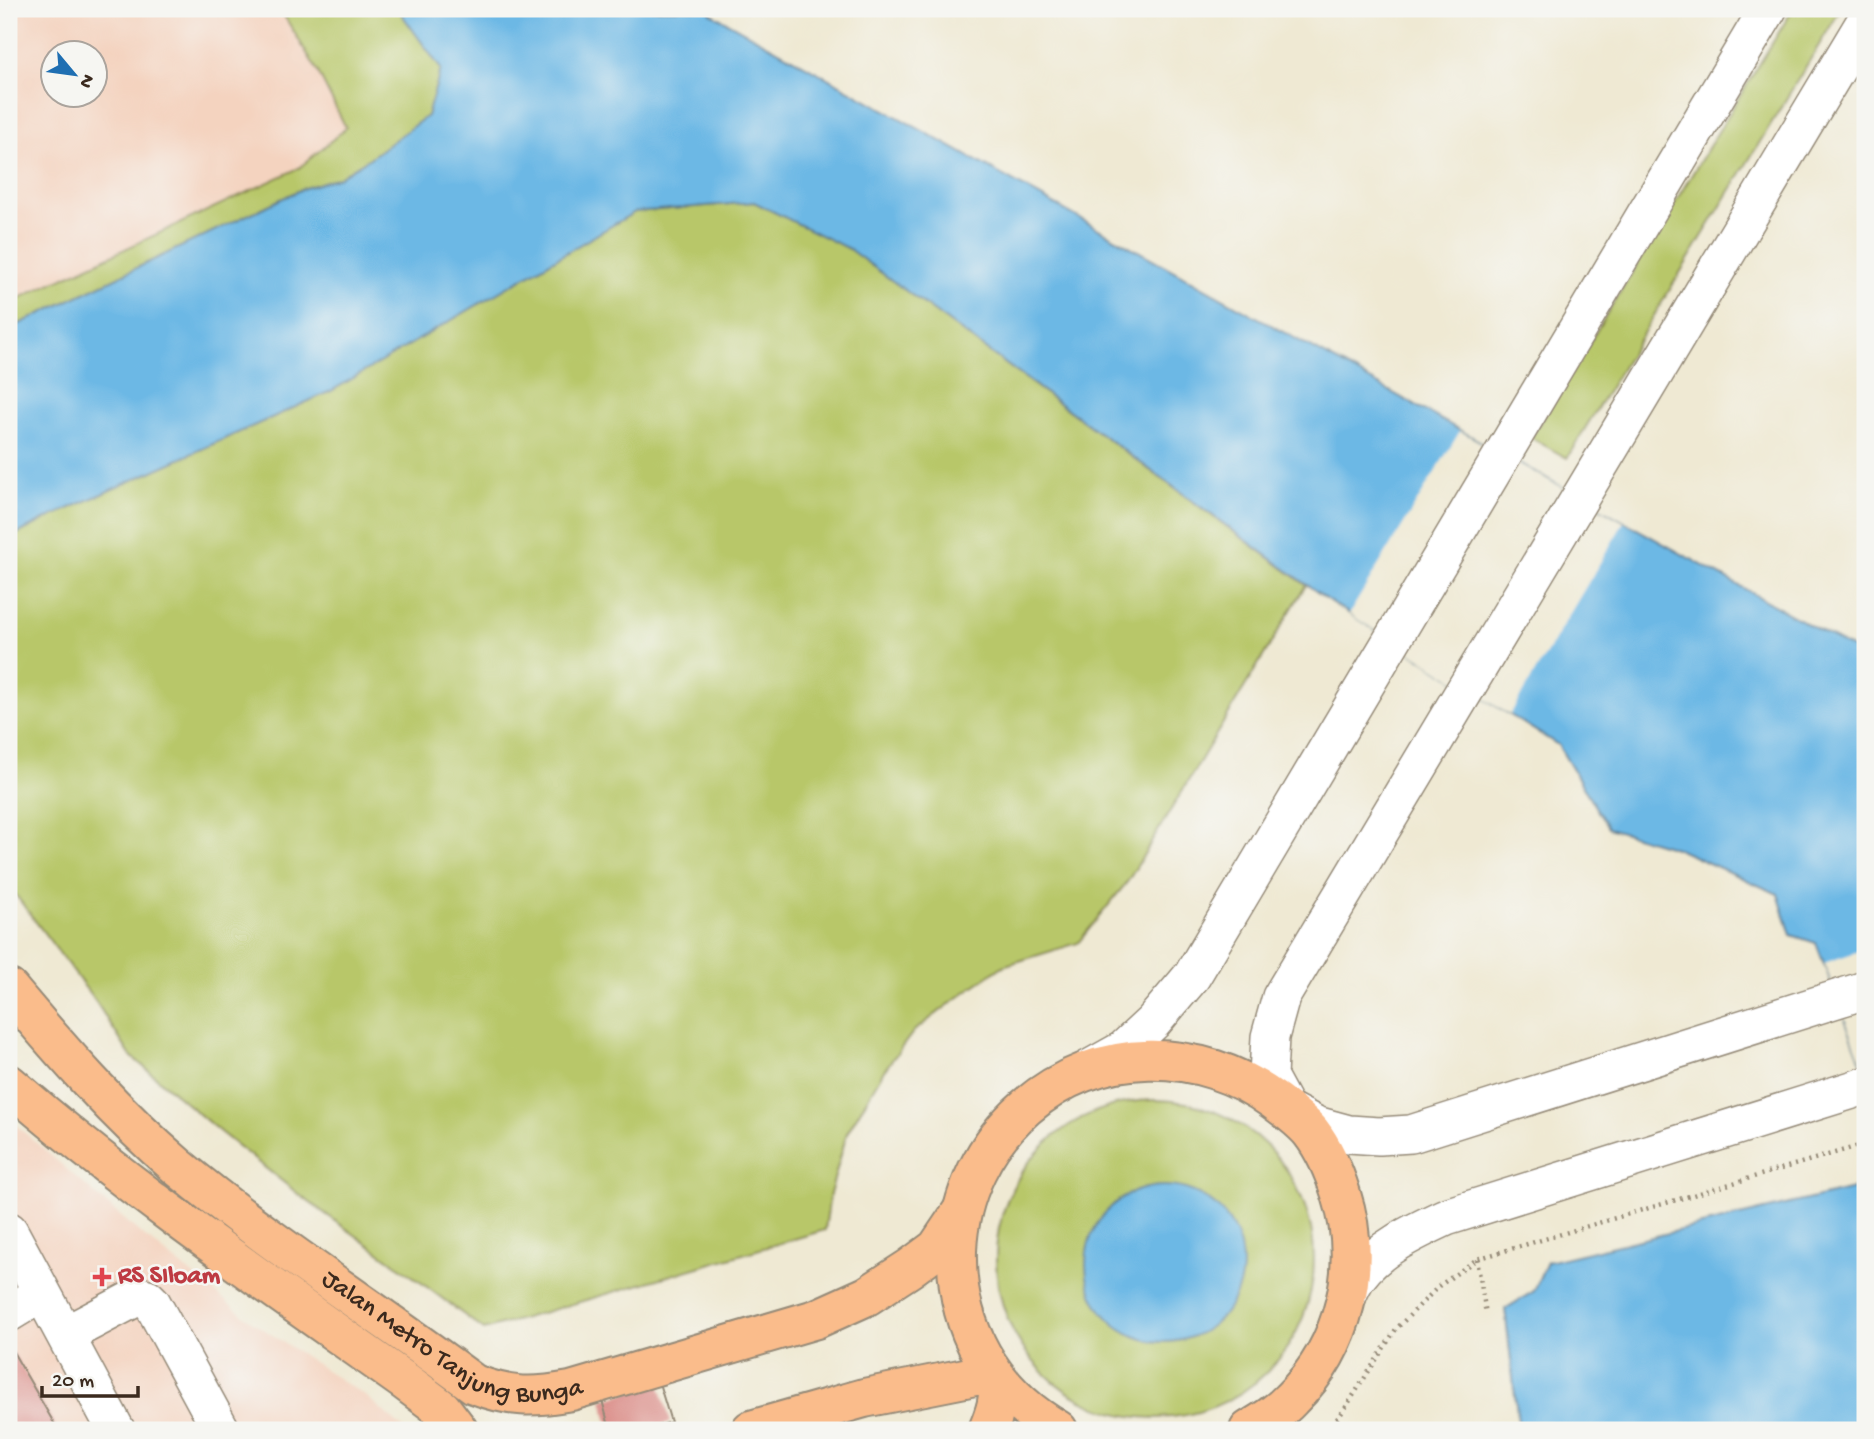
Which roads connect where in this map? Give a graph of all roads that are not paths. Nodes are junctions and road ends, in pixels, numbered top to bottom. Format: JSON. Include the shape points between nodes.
{"nodes":[{"id":1,"x":1768,"y":9,"type":"edge"},
{"id":2,"x":1865,"y":22,"type":"edge"},
{"id":3,"x":9,"y":989,"type":"edge"},
{"id":4,"x":1865,"y":990,"type":"edge"},
{"id":5,"x":1087,"y":1071,"type":"junction"},
{"id":6,"x":9,"y":1084,"type":"edge"},
{"id":7,"x":1849,"y":1091,"type":"edge"},
{"id":8,"x":1286,"y":1109,"type":"junction"},
{"id":9,"x":962,"y":1211,"type":"junction"},
{"id":10,"x":9,"y":1231,"type":"edge"},
{"id":11,"x":42,"y":1293,"type":"junction"},
{"id":12,"x":1348,"y":1295,"type":"junction"},
{"id":13,"x":9,"y":1313,"type":"edge"},
{"id":14,"x":65,"y":1335,"type":"junction"},
{"id":15,"x":998,"y":1380,"type":"junction"},
{"id":16,"x":450,"y":1420,"type":"edge"},
{"id":17,"x":116,"y":1430,"type":"edge"},
{"id":18,"x":220,"y":1430,"type":"edge"},
{"id":19,"x":473,"y":1430,"type":"edge"},
{"id":20,"x":751,"y":1430,"type":"edge"},
{"id":21,"x":988,"y":1430,"type":"edge"},
{"id":22,"x":1058,"y":1430,"type":"edge"},
{"id":23,"x":1249,"y":1430,"type":"edge"}],
"edges":[{"from":1,"to":5,"type":"street","via":[[1192,976],[1123,1050]]},
{"from":2,"to":8,"type":"street","via":[[1281,997],[1269,1037],[1268,1076]]},
{"from":3,"to":9,"type":"main road","name":"Jalan Metro Tanjung Bunga","via":[[50,1039],[176,1166],[474,1384],[499,1393],[526,1396],[571,1391],[816,1319],[867,1296],[910,1268],[937,1248]]},
{"from":4,"to":8,"type":"street","via":[[1412,1134],[1349,1134],[1316,1125]]},
{"from":5,"to":8,"type":"main road","via":[[1140,1059],[1204,1065],[1260,1089]]},
{"from":5,"to":9,"type":"main road","via":[[1038,1098],[998,1137],[982,1160]]},
{"from":6,"to":16,"type":"main road","name":"Jalan Metro Tanjung Bunga","via":[[180,1221],[407,1382]]},
{"from":7,"to":12,"type":"street","via":[[1446,1217],[1394,1244],[1359,1275]]},
{"from":8,"to":12,"type":"main road","via":[[1310,1131],[1336,1179],[1350,1235]]},
{"from":9,"to":15,"type":"main road","via":[[957,1239],[960,1299],[984,1359]]},
{"from":10,"to":11,"type":"street"},
{"from":11,"to":13,"type":"street"},
{"from":11,"to":14,"type":"street"},
{"from":12,"to":23,"type":"main road","via":[[1338,1327],[1310,1378],[1291,1400]]},
{"from":14,"to":17,"type":"street"},
{"from":14,"to":18,"type":"street","via":[[139,1296],[147,1298]]},
{"from":15,"to":20,"type":"main road","via":[[975,1376],[864,1398]]},
{"from":15,"to":21,"type":"main road","via":[[1000,1393]]},
{"from":15,"to":22,"type":"main road","via":[[1014,1398]]},
{"from":16,"to":19,"type":"main road","name":"Jalan Metro Tanjung Bunga"}]}
